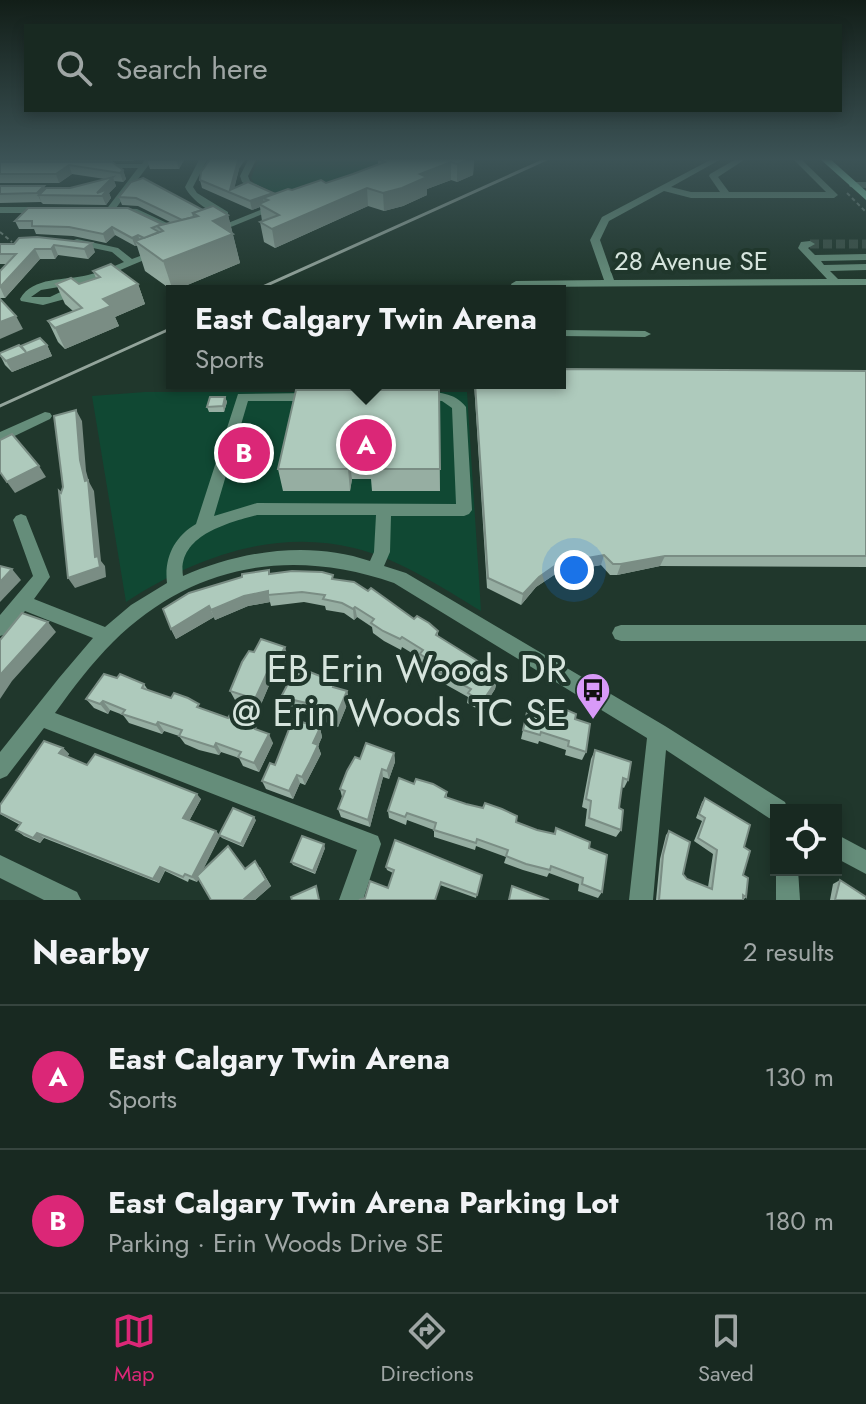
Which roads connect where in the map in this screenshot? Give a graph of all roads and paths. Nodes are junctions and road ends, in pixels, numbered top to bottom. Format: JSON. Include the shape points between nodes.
{"nodes":[{"id":1,"x":118,"y":200,"type":"edge"},
{"id":2,"x":202,"y":200,"type":"edge"},
{"id":3,"x":286,"y":200,"type":"edge"},
{"id":4,"x":641,"y":200,"type":"edge"},
{"id":5,"x":0,"y":210,"type":"edge"},
{"id":6,"x":62,"y":210,"type":"edge"},
{"id":7,"x":94,"y":210,"type":"edge"},
{"id":8,"x":109,"y":211,"type":"junction"},
{"id":9,"x":241,"y":221,"type":"junction"},
{"id":10,"x":0,"y":232,"type":"edge"},
{"id":11,"x":205,"y":234,"type":"edge"},
{"id":12,"x":193,"y":239,"type":"edge"},
{"id":13,"x":12,"y":242,"type":"edge"},
{"id":14,"x":68,"y":242,"type":"edge"},
{"id":15,"x":810,"y":244,"type":"dead end"},
{"id":16,"x":168,"y":248,"type":"edge"},
{"id":17,"x":866,"y":257,"type":"edge"},
{"id":18,"x":812,"y":258,"type":"junction"},
{"id":19,"x":130,"y":262,"type":"junction"},
{"id":20,"x":866,"y":267,"type":"edge"},
{"id":21,"x":821,"y":268,"type":"junction"},
{"id":22,"x":92,"y":278,"type":"junction"},
{"id":23,"x":835,"y":282,"type":"junction"},
{"id":24,"x":866,"y":282,"type":"edge"},
{"id":25,"x":610,"y":284,"type":"junction"},
{"id":26,"x":566,"y":286,"type":"edge"},
{"id":27,"x":566,"y":333,"type":"edge"},
{"id":28,"x":645,"y":334,"type":"dead end"},
{"id":29,"x":398,"y":396,"type":"edge"},
{"id":30,"x":321,"y":397,"type":"edge"},
{"id":31,"x":45,"y":416,"type":"dead end"},
{"id":32,"x":0,"y":438,"type":"edge"},
{"id":33,"x":384,"y":511,"type":"junction"},
{"id":34,"x":21,"y":520,"type":"dead end"},
{"id":35,"x":204,"y":525,"type":"junction"},
{"id":36,"x":375,"y":567,"type":"junction"},
{"id":37,"x":176,"y":587,"type":"junction"},
{"id":38,"x":23,"y":602,"type":"junction"},
{"id":39,"x":0,"y":628,"type":"edge"},
{"id":40,"x":621,"y":633,"type":"dead end"},
{"id":41,"x":866,"y":633,"type":"edge"},
{"id":42,"x":108,"y":636,"type":"junction"},
{"id":43,"x":41,"y":717,"type":"junction"},
{"id":44,"x":658,"y":733,"type":"junction"},
{"id":45,"x":0,"y":769,"type":"edge"},
{"id":46,"x":770,"y":805,"type":"edge"},
{"id":47,"x":842,"y":849,"type":"edge"},
{"id":48,"x":866,"y":863,"type":"edge"},
{"id":49,"x":0,"y":866,"type":"edge"},
{"id":50,"x":787,"y":876,"type":"edge"},
{"id":51,"x":61,"y":899,"type":"edge"},
{"id":52,"x":351,"y":900,"type":"edge"},
{"id":53,"x":641,"y":900,"type":"edge"},
{"id":54,"x":788,"y":900,"type":"edge"}],
"edges":[{"from":1,"to":8,"type":"street"},
{"from":2,"to":9,"type":"street"},
{"from":3,"to":9,"type":"street","via":[[290,202]]},
{"from":4,"to":25,"type":"street","via":[[605,219],[595,240]]},
{"from":5,"to":6,"type":"street"},
{"from":7,"to":8,"type":"street"},
{"from":8,"to":12,"type":"street","via":[[134,211]]},
{"from":9,"to":11,"type":"street"},
{"from":10,"to":13,"type":"path"},
{"from":14,"to":19,"type":"street","via":[[115,250]]},
{"from":15,"to":18,"type":"street","via":[[803,248]]},
{"from":16,"to":19,"type":"street"},
{"from":17,"to":18,"type":"street"},
{"from":18,"to":21,"type":"street"},
{"from":19,"to":22,"type":"street"},
{"from":20,"to":21,"type":"street"},
{"from":21,"to":23,"type":"street"},
{"from":22,"to":22,"type":"street","via":[[38,287],[25,299],[64,296]]},
{"from":23,"to":24,"type":"street","name":"28 Avenue SE"},
{"from":23,"to":25,"type":"street","name":"28 Avenue SE"},
{"from":25,"to":26,"type":"street","name":"28 Avenue SE"},
{"from":27,"to":28,"type":"street"},
{"from":29,"to":33,"type":"street","via":[[444,396],[459,407],[464,510]]},
{"from":30,"to":35,"type":"street","via":[[243,397]]},
{"from":31,"to":32,"type":"street"},
{"from":33,"to":35,"type":"street","via":[[257,509]]},
{"from":33,"to":36,"type":"street","via":[[382,552]]},
{"from":34,"to":38,"type":"street","via":[[42,577]]},
{"from":35,"to":37,"type":"street","via":[[173,562]]},
{"from":36,"to":37,"type":"street","via":[[305,555],[269,556]]},
{"from":36,"to":44,"type":"street"},
{"from":37,"to":42,"type":"street"},
{"from":38,"to":39,"type":"street"},
{"from":38,"to":42,"type":"street"},
{"from":40,"to":41,"type":"street"},
{"from":42,"to":43,"type":"street"},
{"from":43,"to":45,"type":"street"},
{"from":43,"to":52,"type":"street","via":[[370,844]]},
{"from":44,"to":46,"type":"street"},
{"from":44,"to":53,"type":"street"},
{"from":47,"to":48,"type":"street"},
{"from":49,"to":51,"type":"street"},
{"from":50,"to":54,"type":"street"}]}
